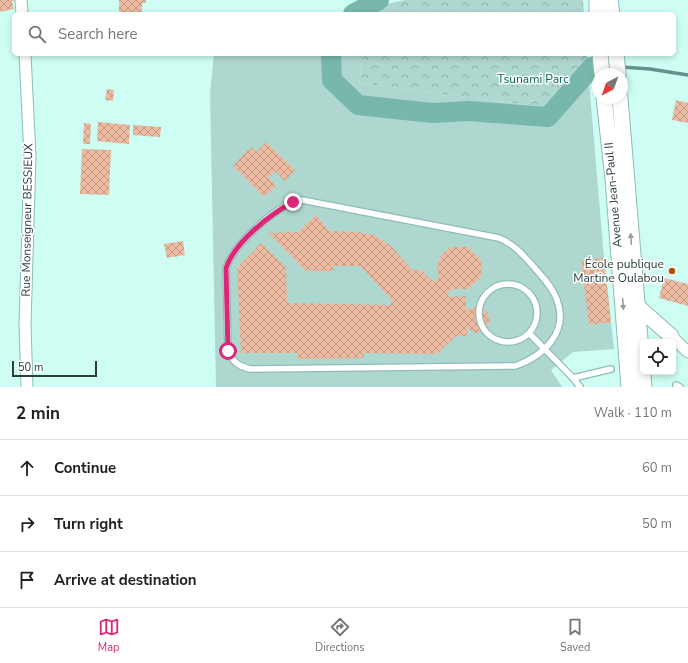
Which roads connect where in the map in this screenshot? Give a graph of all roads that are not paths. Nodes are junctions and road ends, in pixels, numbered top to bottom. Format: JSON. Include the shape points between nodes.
{"nodes":[{"id":1,"x":21,"y":0,"type":"edge"},
{"id":2,"x":597,"y":0,"type":"edge"},
{"id":3,"x":610,"y":0,"type":"edge"},
{"id":4,"x":22,"y":12,"type":"edge"},
{"id":5,"x":598,"y":12,"type":"edge"},
{"id":6,"x":612,"y":12,"type":"edge"},
{"id":7,"x":25,"y":56,"type":"edge"},
{"id":8,"x":605,"y":104,"type":"edge"},
{"id":9,"x":620,"y":104,"type":"edge"},
{"id":10,"x":636,"y":306,"type":"junction"},
{"id":11,"x":529,"y":333,"type":"junction"},
{"id":12,"x":671,"y":336,"type":"junction"},
{"id":13,"x":641,"y":339,"type":"edge"},
{"id":14,"x":650,"y":339,"type":"edge"},
{"id":15,"x":545,"y":350,"type":"junction"},
{"id":16,"x":688,"y":352,"type":"edge"},
{"id":17,"x":611,"y":369,"type":"dead end"},
{"id":18,"x":643,"y":375,"type":"edge"},
{"id":19,"x":573,"y":378,"type":"junction"},
{"id":20,"x":27,"y":387,"type":"edge"},
{"id":21,"x":580,"y":387,"type":"edge"},
{"id":22,"x":629,"y":387,"type":"edge"},
{"id":23,"x":644,"y":387,"type":"edge"},
{"id":24,"x":677,"y":387,"type":"edge"},
{"id":25,"x":680,"y":387,"type":"edge"}],
"edges":[{"from":1,"to":4,"type":"street"},
{"from":2,"to":5,"type":"main road"},
{"from":3,"to":6,"type":"main road"},
{"from":7,"to":20,"type":"street","name":"Rue Monseigneur BESSIEUX","via":[[30,157],[25,324]]},
{"from":8,"to":22,"type":"main road","name":"Avenue Jean-Paul II","one_way":true},
{"from":10,"to":9,"type":"main road","name":"Avenue Jean-Paul II","one_way":true},
{"from":10,"to":12,"type":"main road"},
{"from":10,"to":13,"type":"main road","name":"Avenue Jean-Paul II"},
{"from":11,"to":11,"type":"lane","via":[[509,342],[498,340],[488,334],[481,325],[479,314],[480,303],[486,294],[495,287],[506,284],[517,286],[527,292],[534,301],[536,312],[535,323]]},
{"from":11,"to":15,"type":"lane"},
{"from":12,"to":14,"type":"main road","via":[[656,334]]},
{"from":12,"to":16,"type":"street"},
{"from":15,"to":15,"type":"lane","via":[[558,330],[561,314],[557,298],[519,250],[499,238],[302,200],[293,202],[270,216],[230,257],[226,268],[228,351],[238,366],[250,369],[515,366],[527,362]]},
{"from":15,"to":19,"type":"lane"},
{"from":17,"to":19,"type":"lane"},
{"from":18,"to":23,"type":"main road","name":"Avenue Jean-Paul II"},
{"from":19,"to":21,"type":"lane"},
{"from":24,"to":25,"type":"lane","via":[[676,384]]}]}
